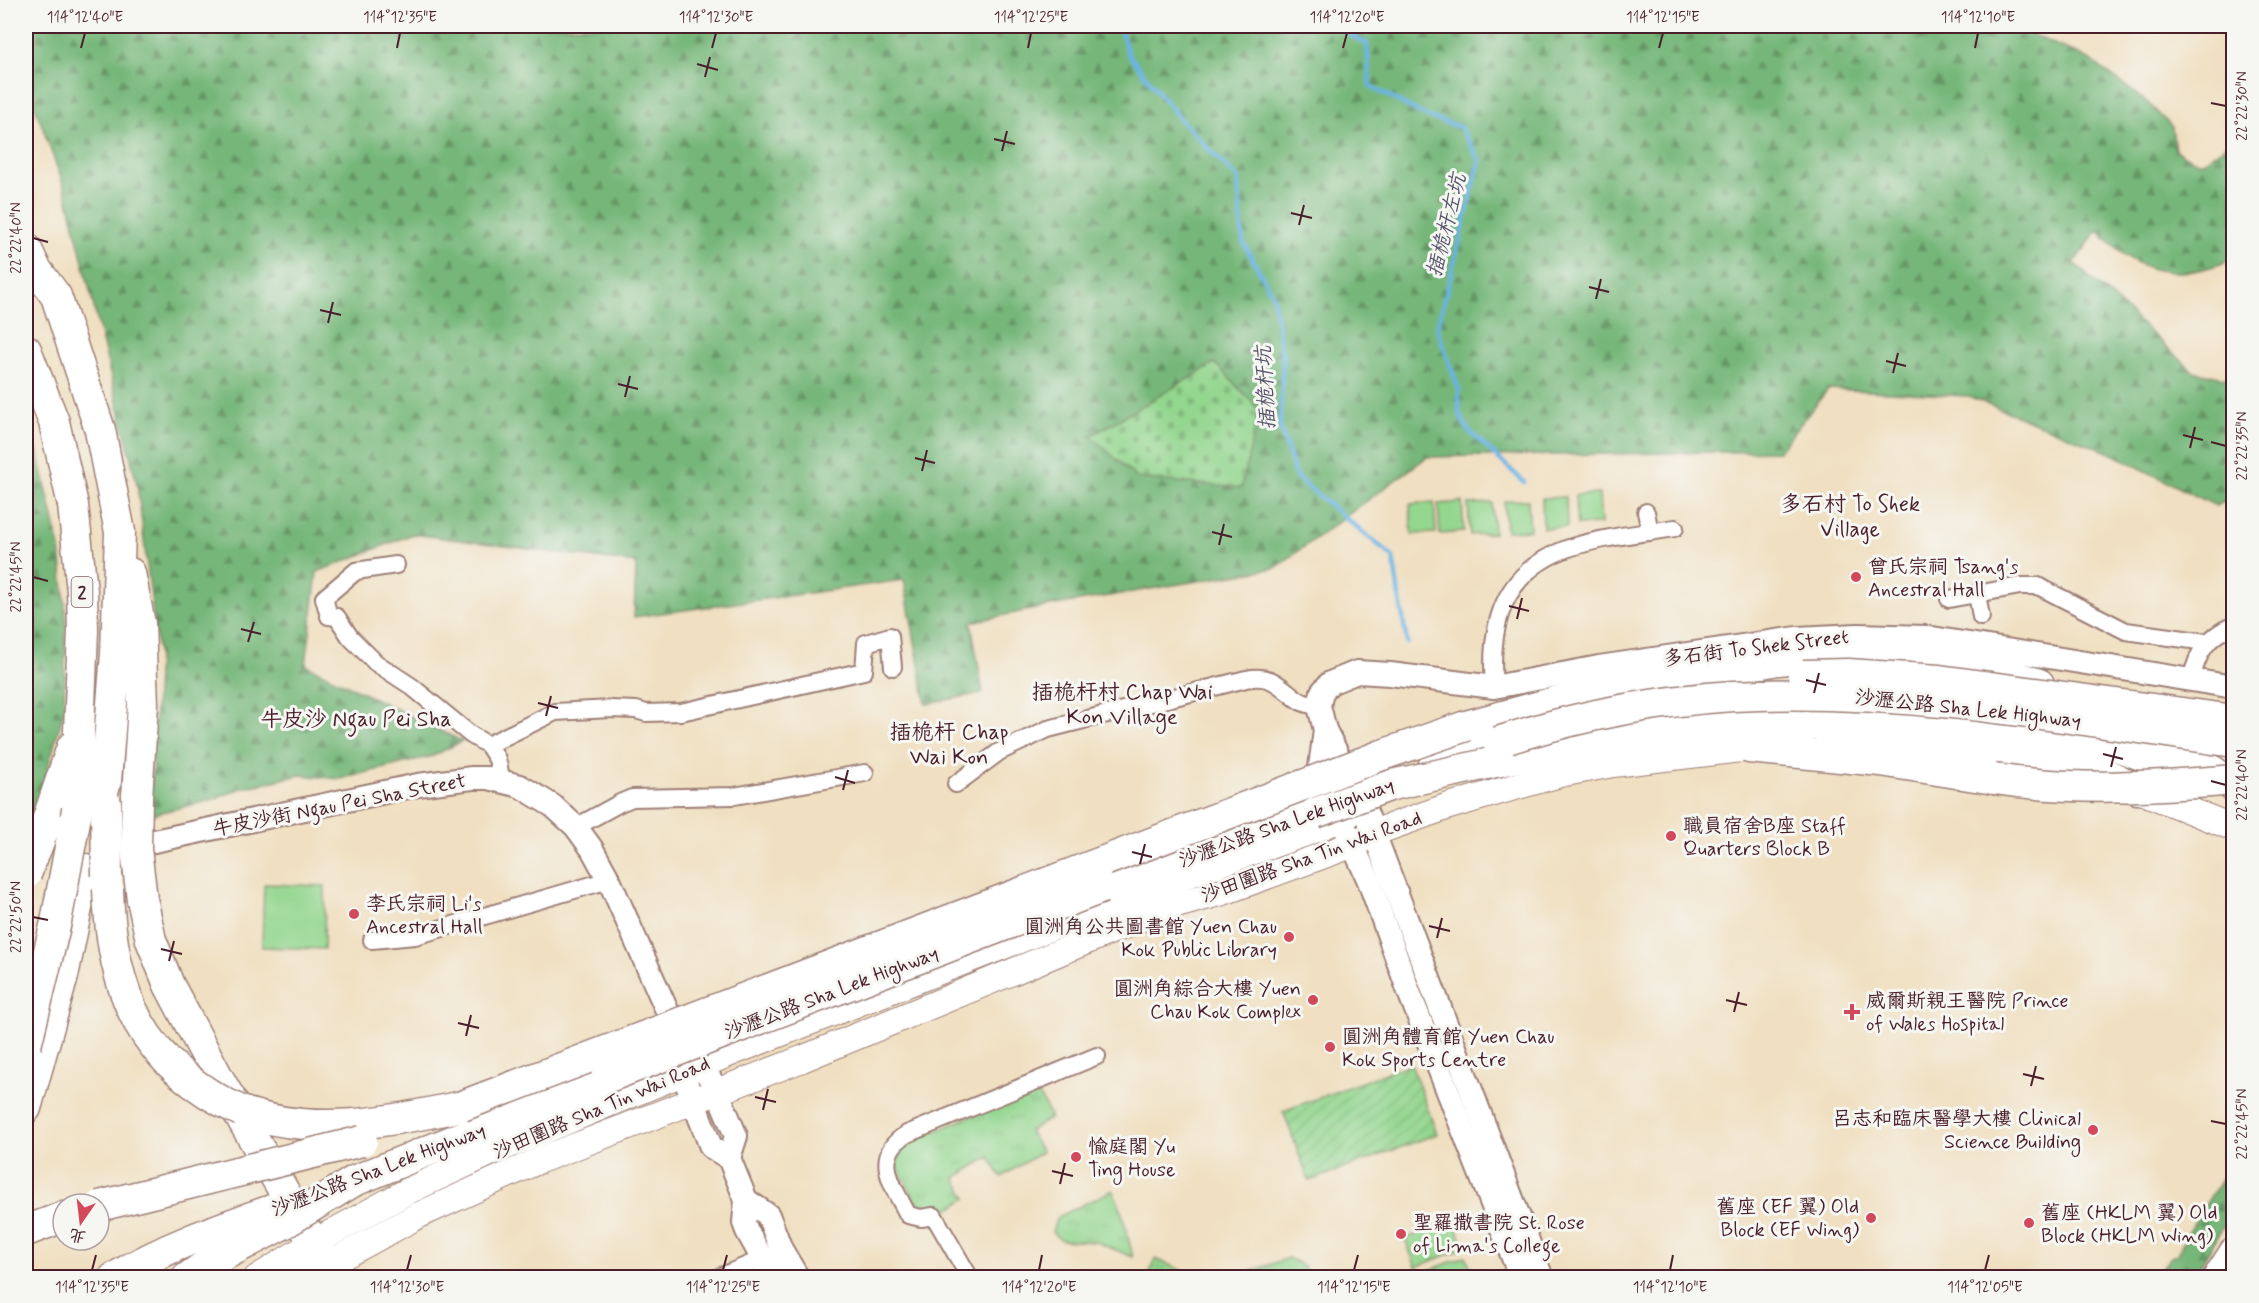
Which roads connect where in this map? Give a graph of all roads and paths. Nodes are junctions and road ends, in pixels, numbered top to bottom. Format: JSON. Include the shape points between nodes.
{"nodes":[{"id":1,"x":26,"y":248,"type":"edge"},
{"id":2,"x":26,"y":350,"type":"edge"},
{"id":3,"x":1646,"y":512,"type":"dead end"},
{"id":4,"x":1675,"y":528,"type":"dead end"},
{"id":5,"x":120,"y":532,"type":"junction"},
{"id":6,"x":1650,"y":532,"type":"junction"},
{"id":7,"x":396,"y":565,"type":"dead end"},
{"id":8,"x":1977,"y":594,"type":"junction"},
{"id":9,"x":1949,"y":599,"type":"dead end"},
{"id":10,"x":1981,"y":617,"type":"dead end"},
{"id":11,"x":2234,"y":625,"type":"edge"},
{"id":12,"x":2206,"y":642,"type":"junction"},
{"id":13,"x":893,"y":667,"type":"dead end"},
{"id":14,"x":1706,"y":674,"type":"junction"},
{"id":15,"x":2192,"y":680,"type":"junction"},
{"id":16,"x":1494,"y":687,"type":"junction"},
{"id":17,"x":2234,"y":687,"type":"edge"},
{"id":18,"x":1319,"y":706,"type":"junction"},
{"id":19,"x":2234,"y":720,"type":"edge"},
{"id":20,"x":1324,"y":730,"type":"junction"},
{"id":21,"x":79,"y":731,"type":"junction"},
{"id":22,"x":2234,"y":742,"type":"edge"},
{"id":23,"x":488,"y":745,"type":"junction"},
{"id":24,"x":1749,"y":748,"type":"junction"},
{"id":25,"x":865,"y":773,"type":"dead end"},
{"id":26,"x":2234,"y":780,"type":"edge"},
{"id":27,"x":502,"y":781,"type":"junction"},
{"id":28,"x":956,"y":784,"type":"dead end"},
{"id":29,"x":1392,"y":785,"type":"junction"},
{"id":30,"x":2234,"y":787,"type":"edge"},
{"id":31,"x":2137,"y":789,"type":"junction"},
{"id":32,"x":2234,"y":791,"type":"edge"},
{"id":33,"x":97,"y":800,"type":"junction"},
{"id":34,"x":1363,"y":804,"type":"junction"},
{"id":35,"x":1341,"y":819,"type":"junction"},
{"id":36,"x":576,"y":827,"type":"junction"},
{"id":37,"x":2234,"y":828,"type":"edge"},
{"id":38,"x":1364,"y":838,"type":"junction"},
{"id":39,"x":26,"y":872,"type":"edge"},
{"id":40,"x":609,"y":880,"type":"junction"},
{"id":41,"x":372,"y":940,"type":"dead end"},
{"id":42,"x":26,"y":1046,"type":"edge"},
{"id":43,"x":1097,"y":1056,"type":"dead end"},
{"id":44,"x":692,"y":1070,"type":"junction"},
{"id":45,"x":718,"y":1093,"type":"junction"},
{"id":46,"x":694,"y":1102,"type":"junction"},
{"id":47,"x":462,"y":1106,"type":"junction"},
{"id":48,"x":26,"y":1108,"type":"edge"},
{"id":49,"x":729,"y":1158,"type":"junction"},
{"id":50,"x":354,"y":1181,"type":"junction"},
{"id":51,"x":111,"y":1203,"type":"edge"},
{"id":52,"x":51,"y":1222,"type":"edge"},
{"id":53,"x":26,"y":1231,"type":"edge"},
{"id":54,"x":2234,"y":1253,"type":"edge"},
{"id":55,"x":314,"y":1261,"type":"edge"},
{"id":56,"x":773,"y":1262,"type":"edge"},
{"id":57,"x":114,"y":1278,"type":"edge"},
{"id":58,"x":187,"y":1278,"type":"edge"},
{"id":59,"x":257,"y":1278,"type":"edge"},
{"id":60,"x":717,"y":1278,"type":"edge"},
{"id":61,"x":798,"y":1278,"type":"edge"},
{"id":62,"x":970,"y":1278,"type":"edge"},
{"id":63,"x":1521,"y":1278,"type":"edge"},
{"id":64,"x":1542,"y":1278,"type":"edge"},
{"id":65,"x":2218,"y":1278,"type":"edge"}],
"edges":[{"from":1,"to":5,"type":"highway","number":"2","via":[[36,270],[56,296],[100,430]]},
{"from":2,"to":21,"type":"highway","number":"2","via":[[54,422],[73,505],[82,591]]},
{"from":3,"to":6,"type":"street"},
{"from":4,"to":6,"type":"street"},
{"from":5,"to":33,"type":"highway","number":"2","via":[[116,643]]},
{"from":5,"to":55,"type":"highway","bridge":true,"via":[[140,624],[143,705],[136,849],[151,940],[169,985]]},
{"from":6,"to":16,"type":"street","via":[[1568,549],[1546,559],[1522,578],[1504,603],[1494,630]]},
{"from":7,"to":23,"type":"street","via":[[356,571],[324,598],[328,616],[337,617],[350,637],[376,663]]},
{"from":8,"to":9,"type":"street"},
{"from":8,"to":10,"type":"street"},
{"from":8,"to":12,"type":"street","via":[[2038,586],[2126,631]]},
{"from":11,"to":12,"type":"street"},
{"from":12,"to":15,"type":"street"},
{"from":13,"to":23,"type":"street","via":[[890,636],[866,643],[864,671],[681,712],[555,712]]},
{"from":14,"to":19,"type":"highway","name":"沙瀝公路 Sha Lek Highway","bridge":true,"via":[[1848,674],[1939,680]]},
{"from":14,"to":30,"type":"highway","via":[[1784,659],[1849,654],[1935,659],[2023,679],[2066,694],[2170,739]]},
{"from":14,"to":47,"type":"highway","name":"沙瀝公路 Sha Lek Highway","bridge":true,"via":[[1596,691],[1466,726]]},
{"from":15,"to":16,"type":"street","name":"多石街 To Shek Street","via":[[1926,637],[1858,635],[1777,641]]},
{"from":15,"to":17,"type":"street","name":"多石街 To Shek Street"},
{"from":16,"to":18,"type":"street","name":"多石街 To Shek Street","via":[[1357,672],[1330,683],[1322,692]]},
{"from":18,"to":20,"type":"street"},
{"from":18,"to":28,"type":"street","via":[[1304,703],[1269,679],[1246,679],[1048,729],[999,752]]},
{"from":20,"to":34,"type":"street"},
{"from":20,"to":35,"type":"street","via":[[1320,767]]},
{"from":21,"to":33,"type":"highway","number":"2","via":[[81,778]]},
{"from":21,"to":39,"type":"highway","bridge":true},
{"from":22,"to":29,"type":"highway","name":"沙瀝公路 Sha Lek Highway","bridge":true,"via":[[1908,699],[1732,696],[1608,713],[1554,725],[1498,742]]},
{"from":23,"to":27,"type":"street","via":[[497,759]]},
{"from":24,"to":26,"type":"highway","bridge":true,"via":[[2060,786],[2106,788]]},
{"from":24,"to":31,"type":"main road","name":"沙田圍路 Sha Tin Wai Road","via":[[1821,742],[1928,748],[2031,765]]},
{"from":24,"to":38,"type":"main road","name":"沙田圍路 Sha Tin Wai Road","via":[[1560,774],[1470,799]]},
{"from":25,"to":36,"type":"street","via":[[734,796],[632,798]]},
{"from":27,"to":36,"type":"street","name":"牛皮沙街 Ngau Pei Sha Street","via":[[540,797]]},
{"from":27,"to":39,"type":"street","name":"牛皮沙街 Ngau Pei Sha Street","via":[[472,778],[418,785]]},
{"from":29,"to":31,"type":"highway","bridge":true,"via":[[1613,741],[1770,726],[1842,724],[1934,729],[2028,746],[2049,751]]},
{"from":29,"to":50,"type":"highway","name":"沙瀝公路 Sha Lek Highway","bridge":true,"via":[[1102,888],[606,1078]]},
{"from":31,"to":37,"type":"main road","name":"沙田圍路 Sha Tin Wai Road"},
{"from":32,"to":34,"type":"main road","name":"沙田圍路 Sha Tin Wai Road","via":[[2119,749],[2030,725],[1937,711],[1821,705],[1724,711],[1589,732],[1437,776]]},
{"from":33,"to":42,"type":"highway","number":"2","bridge":true,"via":[[56,922]]},
{"from":33,"to":47,"type":"highway","bridge":true,"via":[[117,970],[144,1030],[183,1076],[241,1111],[301,1125],[354,1123]]},
{"from":33,"to":48,"type":"highway","number":"2","via":[[63,975]]},
{"from":34,"to":35,"type":"main road","name":"沙田圍路 Sha Tin Wai Road"},
{"from":34,"to":38,"type":"street"},
{"from":35,"to":38,"type":"street"},
{"from":35,"to":44,"type":"main road","name":"沙田圍路 Sha Tin Wai Road","via":[[1162,884]]},
{"from":36,"to":40,"type":"street","name":"牛皮沙街 Ngau Pei Sha Street"},
{"from":38,"to":45,"type":"main road","name":"沙田圍路 Sha Tin Wai Road","via":[[1169,907]]},
{"from":38,"to":63,"type":"street"},
{"from":38,"to":64,"type":"street"},
{"from":40,"to":41,"type":"street","via":[[415,936]]},
{"from":40,"to":44,"type":"street","name":"牛皮沙街 Ngau Pei Sha Street","via":[[669,1015],[681,1027]]},
{"from":43,"to":62,"type":"street","via":[[907,1134],[890,1149],[887,1171],[908,1215],[934,1216]]},
{"from":44,"to":45,"type":"street","name":"牛皮沙街 Ngau Pei Sha Street"},
{"from":44,"to":46,"type":"street","name":"牛皮沙街 Ngau Pei Sha Street"},
{"from":44,"to":55,"type":"main road","name":"沙田圍路 Sha Tin Wai Road","via":[[418,1185]]},
{"from":45,"to":46,"type":"main road","name":"沙田圍路 Sha Tin Wai Road"},
{"from":45,"to":49,"type":"street","name":"牛皮沙街 Ngau Pei Sha Street","via":[[736,1136]]},
{"from":46,"to":49,"type":"street","name":"牛皮沙街 Ngau Pei Sha Street","via":[[711,1147]]},
{"from":46,"to":55,"type":"main road","name":"沙田圍路 Sha Tin Wai Road","via":[[509,1174]]},
{"from":47,"to":51,"type":"highway","name":"沙瀝公路 Sha Lek Highway","bridge":true,"via":[[330,1150]]},
{"from":49,"to":56,"type":"street","name":"牛皮沙街 Ngau Pei Sha Street","via":[[746,1200],[744,1223]]},
{"from":50,"to":57,"type":"highway","name":"沙瀝公路 Sha Lek Highway","bridge":true,"via":[[203,1234]]},
{"from":50,"to":58,"type":"highway","bridge":true},
{"from":52,"to":53,"type":"highway"},
{"from":54,"to":65,"type":"highway"},
{"from":55,"to":59,"type":"main road","name":"沙田圍路 Sha Tin Wai Road"},
{"from":56,"to":60,"type":"street"},
{"from":56,"to":61,"type":"street","name":"牛皮沙街 Ngau Pei Sha Street"}]}
